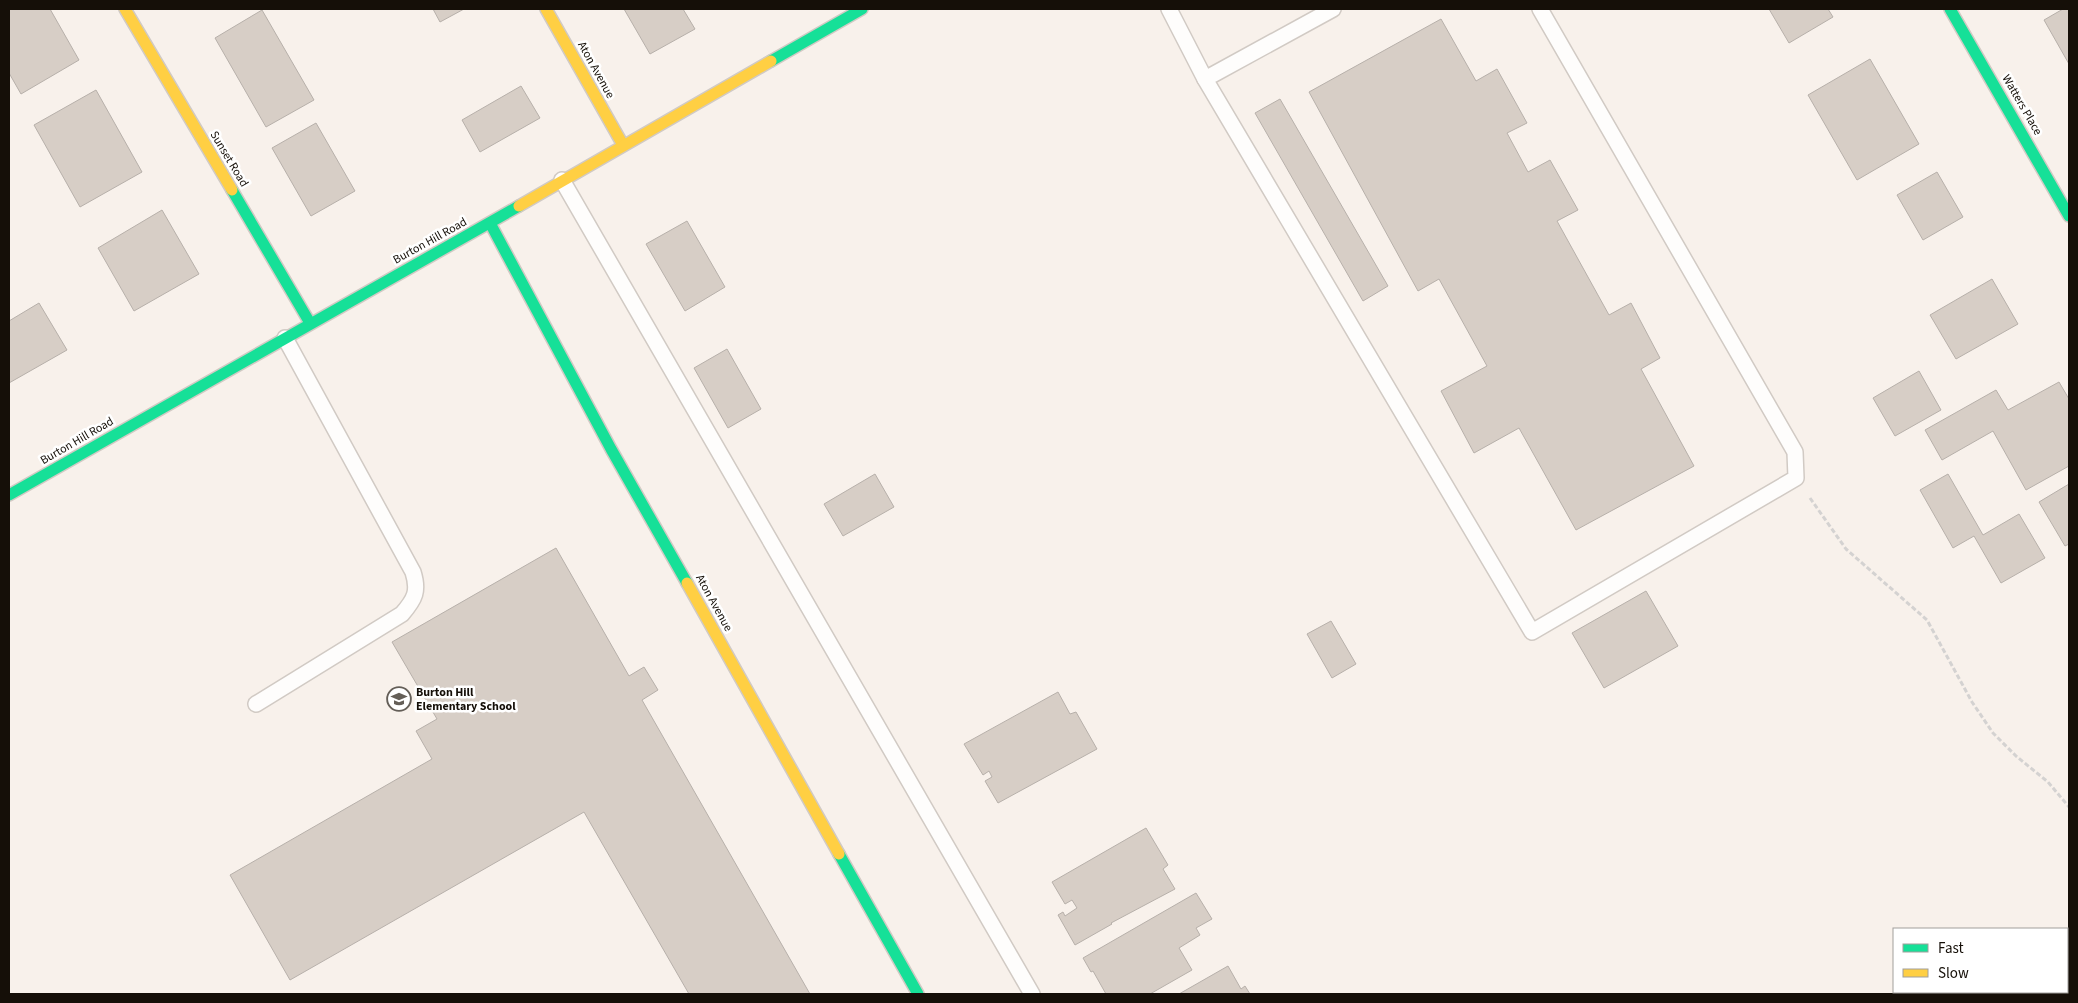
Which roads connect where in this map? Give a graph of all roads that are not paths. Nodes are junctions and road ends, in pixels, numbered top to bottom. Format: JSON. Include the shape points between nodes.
{"nodes":[{"id":1,"x":125,"y":9,"type":"edge"},
{"id":2,"x":546,"y":9,"type":"edge"},
{"id":3,"x":862,"y":9,"type":"edge"},
{"id":4,"x":1169,"y":9,"type":"edge"},
{"id":5,"x":1333,"y":9,"type":"edge"},
{"id":6,"x":1540,"y":9,"type":"edge"},
{"id":7,"x":1950,"y":9,"type":"edge"},
{"id":8,"x":1205,"y":79,"type":"junction"},
{"id":9,"x":622,"y":145,"type":"junction"},
{"id":10,"x":562,"y":180,"type":"junction"},
{"id":11,"x":2069,"y":216,"type":"edge"},
{"id":12,"x":490,"y":223,"type":"junction"},
{"id":13,"x":310,"y":323,"type":"junction"},
{"id":14,"x":285,"y":338,"type":"junction"},
{"id":15,"x":9,"y":495,"type":"edge"},
{"id":16,"x":256,"y":704,"type":"dead end"},
{"id":17,"x":918,"y":994,"type":"edge"},
{"id":18,"x":1032,"y":994,"type":"edge"}],
"edges":[{"from":1,"to":13,"type":"street","name":"Sunset Road"},
{"from":2,"to":9,"type":"street","name":"Aton Avenue"},
{"from":3,"to":9,"type":"street","name":"Burton Hill Road"},
{"from":4,"to":8,"type":"lane"},
{"from":5,"to":8,"type":"lane"},
{"from":6,"to":8,"type":"lane","via":[[1795,452],[1796,478],[1532,632]]},
{"from":7,"to":11,"type":"street","name":"Watters Place"},
{"from":9,"to":10,"type":"street","name":"Burton Hill Road"},
{"from":10,"to":12,"type":"street","name":"Burton Hill Road"},
{"from":10,"to":18,"type":"lane"},
{"from":12,"to":13,"type":"street","name":"Burton Hill Road"},
{"from":12,"to":17,"type":"street","name":"Aton Avenue","via":[[611,449]]},
{"from":13,"to":14,"type":"street","name":"Burton Hill Road"},
{"from":14,"to":15,"type":"street","name":"Burton Hill Road"},
{"from":14,"to":16,"type":"lane","via":[[418,585],[411,604],[402,614]]}]}
